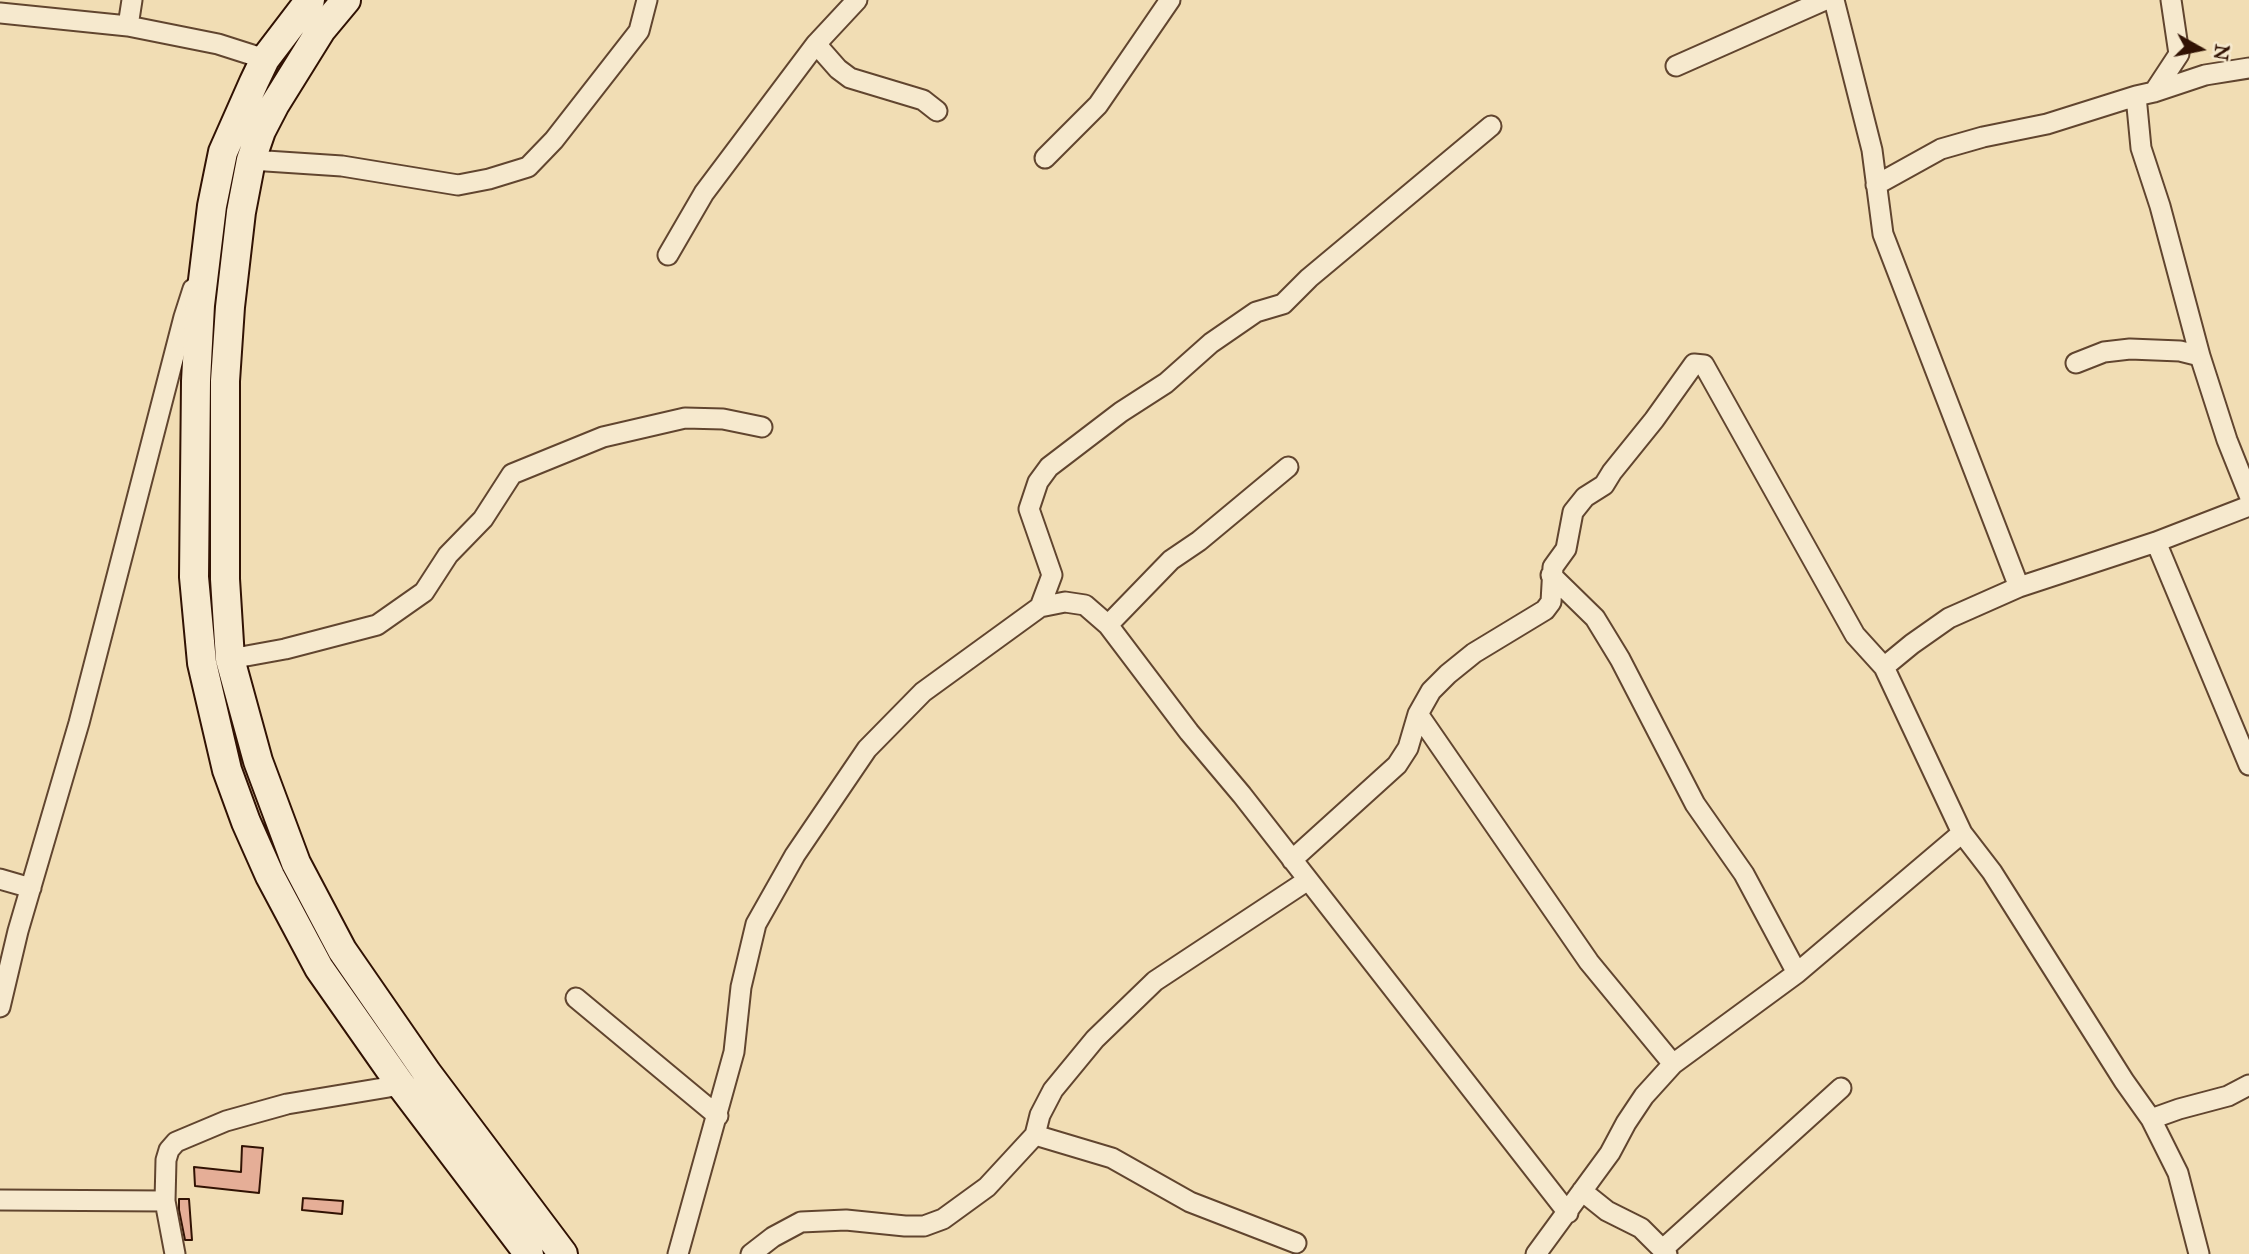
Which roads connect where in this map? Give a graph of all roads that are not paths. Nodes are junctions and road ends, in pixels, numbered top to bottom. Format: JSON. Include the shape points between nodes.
{"nodes":[{"id":1,"x":132,"y":0,"type":"edge"},
{"id":2,"x":310,"y":0,"type":"edge"},
{"id":3,"x":346,"y":0,"type":"edge"},
{"id":4,"x":648,"y":0,"type":"edge"},
{"id":5,"x":857,"y":0,"type":"edge"},
{"id":6,"x":1170,"y":0,"type":"edge"},
{"id":7,"x":1825,"y":0,"type":"edge"},
{"id":8,"x":1834,"y":0,"type":"edge"},
{"id":9,"x":2171,"y":0,"type":"edge"},
{"id":10,"x":0,"y":13,"type":"edge"},
{"id":11,"x":128,"y":26,"type":"junction"},
{"id":12,"x":816,"y":44,"type":"junction"},
{"id":13,"x":2179,"y":54,"type":"junction"},
{"id":14,"x":265,"y":59,"type":"junction"},
{"id":15,"x":1676,"y":66,"type":"dead end"},
{"id":16,"x":2249,"y":68,"type":"edge"},
{"id":17,"x":2205,"y":75,"type":"junction"},
{"id":18,"x":2145,"y":94,"type":"junction"},
{"id":19,"x":937,"y":111,"type":"dead end"},
{"id":20,"x":1491,"y":126,"type":"dead end"},
{"id":21,"x":1045,"y":158,"type":"dead end"},
{"id":22,"x":251,"y":160,"type":"junction"},
{"id":23,"x":1876,"y":185,"type":"junction"},
{"id":24,"x":206,"y":247,"type":"junction"},
{"id":25,"x":668,"y":255,"type":"dead end"},
{"id":26,"x":2200,"y":356,"type":"junction"},
{"id":27,"x":2077,"y":363,"type":"dead end"},
{"id":28,"x":762,"y":427,"type":"dead end"},
{"id":29,"x":1288,"y":467,"type":"dead end"},
{"id":30,"x":2249,"y":495,"type":"edge"},
{"id":31,"x":2249,"y":506,"type":"edge"},
{"id":32,"x":2156,"y":542,"type":"junction"},
{"id":33,"x":1551,"y":575,"type":"junction"},
{"id":34,"x":2019,"y":587,"type":"junction"},
{"id":35,"x":1040,"y":607,"type":"junction"},
{"id":36,"x":1108,"y":625,"type":"junction"},
{"id":37,"x":230,"y":659,"type":"junction"},
{"id":38,"x":1884,"y":667,"type":"junction"},
{"id":39,"x":1418,"y":714,"type":"junction"},
{"id":40,"x":2249,"y":765,"type":"edge"},
{"id":41,"x":1962,"y":833,"type":"junction"},
{"id":42,"x":1292,"y":860,"type":"junction"},
{"id":43,"x":0,"y":878,"type":"edge"},
{"id":44,"x":1308,"y":880,"type":"junction"},
{"id":45,"x":31,"y":887,"type":"junction"},
{"id":46,"x":342,"y":950,"type":"junction"},
{"id":47,"x":319,"y":968,"type":"junction"},
{"id":48,"x":1797,"y":973,"type":"junction"},
{"id":49,"x":576,"y":998,"type":"dead end"},
{"id":50,"x":0,"y":1007,"type":"edge"},
{"id":51,"x":1674,"y":1065,"type":"junction"},
{"id":52,"x":401,"y":1085,"type":"junction"},
{"id":53,"x":2249,"y":1085,"type":"edge"},
{"id":54,"x":1841,"y":1088,"type":"dead end"},
{"id":55,"x":718,"y":1116,"type":"junction"},
{"id":56,"x":2151,"y":1119,"type":"junction"},
{"id":57,"x":1035,"y":1135,"type":"junction"},
{"id":58,"x":1582,"y":1191,"type":"junction"},
{"id":59,"x":0,"y":1200,"type":"edge"},
{"id":60,"x":165,"y":1201,"type":"junction"},
{"id":61,"x":1568,"y":1213,"type":"junction"},
{"id":62,"x":1296,"y":1243,"type":"dead end"},
{"id":63,"x":1665,"y":1251,"type":"edge"},
{"id":64,"x":175,"y":1254,"type":"edge"},
{"id":65,"x":529,"y":1254,"type":"edge"},
{"id":66,"x":562,"y":1254,"type":"edge"},
{"id":67,"x":678,"y":1254,"type":"edge"},
{"id":68,"x":751,"y":1254,"type":"edge"},
{"id":69,"x":1536,"y":1254,"type":"edge"},
{"id":70,"x":2199,"y":1254,"type":"edge"}],
"edges":[{"from":1,"to":11,"type":"street"},
{"from":2,"to":14,"type":"street"},
{"from":3,"to":22,"type":"street","via":[[321,30],[275,104]]},
{"from":4,"to":22,"type":"street","via":[[639,31],[528,167],[458,185],[342,166]]},
{"from":5,"to":12,"type":"street"},
{"from":6,"to":21,"type":"street","via":[[1098,105]]},
{"from":7,"to":15,"type":"street"},
{"from":8,"to":23,"type":"street","via":[[1872,150]]},
{"from":9,"to":13,"type":"street"},
{"from":10,"to":11,"type":"street"},
{"from":11,"to":14,"type":"street","via":[[218,44]]},
{"from":12,"to":19,"type":"street","via":[[850,78],[923,100]]},
{"from":12,"to":25,"type":"street","via":[[704,193]]},
{"from":13,"to":17,"type":"street"},
{"from":13,"to":18,"type":"street"},
{"from":14,"to":24,"type":"street","via":[[223,152]]},
{"from":16,"to":17,"type":"street"},
{"from":17,"to":18,"type":"street"},
{"from":18,"to":23,"type":"street","via":[[1941,149]]},
{"from":18,"to":26,"type":"street","via":[[2141,148]]},
{"from":20,"to":35,"type":"street","via":[[1283,304],[1256,312],[1211,343],[1166,383],[1049,467],[1029,509],[1052,575]]},
{"from":22,"to":37,"type":"street","via":[[235,250],[225,382],[225,579]]},
{"from":23,"to":34,"type":"street","via":[[1883,234]]},
{"from":24,"to":45,"type":"street"},
{"from":24,"to":47,"type":"street","via":[[195,449],[194,578],[202,663],[227,770],[246,822]]},
{"from":26,"to":27,"type":"street","via":[[2130,349],[2104,352]]},
{"from":26,"to":30,"type":"street"},
{"from":28,"to":37,"type":"street","via":[[685,418],[603,437],[512,474],[424,592],[377,625]]},
{"from":29,"to":36,"type":"street","via":[[1171,560]]},
{"from":31,"to":32,"type":"street"},
{"from":32,"to":34,"type":"street"},
{"from":32,"to":40,"type":"street"},
{"from":33,"to":38,"type":"street","via":[[1566,548],[1573,512],[1604,485],[1689,367],[1699,363],[1855,635]]},
{"from":33,"to":39,"type":"street","via":[[1551,601],[1545,610],[1448,674]]},
{"from":33,"to":48,"type":"street","via":[[1595,618],[1695,804],[1744,874]]},
{"from":34,"to":38,"type":"street","via":[[1949,618]]},
{"from":35,"to":36,"type":"street","via":[[1065,602],[1085,605]]},
{"from":35,"to":55,"type":"street","via":[[923,692],[867,749],[795,855],[756,924]]},
{"from":36,"to":42,"type":"street"},
{"from":37,"to":46,"type":"street","via":[[258,761],[296,863]]},
{"from":38,"to":41,"type":"street"},
{"from":39,"to":42,"type":"street","via":[[1408,748],[1397,765]]},
{"from":39,"to":51,"type":"street","via":[[1589,962]]},
{"from":41,"to":48,"type":"street"},
{"from":41,"to":56,"type":"street","via":[[1992,872]]},
{"from":42,"to":44,"type":"street"},
{"from":43,"to":45,"type":"street"},
{"from":44,"to":57,"type":"street","via":[[1155,981],[1095,1039],[1053,1090]]},
{"from":44,"to":61,"type":"street"},
{"from":45,"to":50,"type":"street"},
{"from":46,"to":47,"type":"street"},
{"from":46,"to":66,"type":"street","via":[[426,1073]]},
{"from":47,"to":52,"type":"street"},
{"from":48,"to":51,"type":"street"},
{"from":49,"to":55,"type":"street"},
{"from":51,"to":58,"type":"street","via":[[1644,1096]]},
{"from":52,"to":60,"type":"street","via":[[287,1104],[226,1121],[176,1142],[166,1160]]},
{"from":52,"to":65,"type":"street"},
{"from":53,"to":56,"type":"street","via":[[2228,1096]]},
{"from":54,"to":63,"type":"street"},
{"from":55,"to":67,"type":"street"},
{"from":56,"to":70,"type":"street","via":[[2178,1173]]},
{"from":57,"to":62,"type":"street","via":[[1112,1158],[1189,1202]]},
{"from":57,"to":68,"type":"street","via":[[987,1187],[943,1219],[925,1226],[801,1222]]},
{"from":58,"to":61,"type":"street"},
{"from":58,"to":63,"type":"street","via":[[1607,1211],[1641,1228]]},
{"from":59,"to":60,"type":"street"},
{"from":60,"to":64,"type":"street"},
{"from":61,"to":69,"type":"street"}]}
